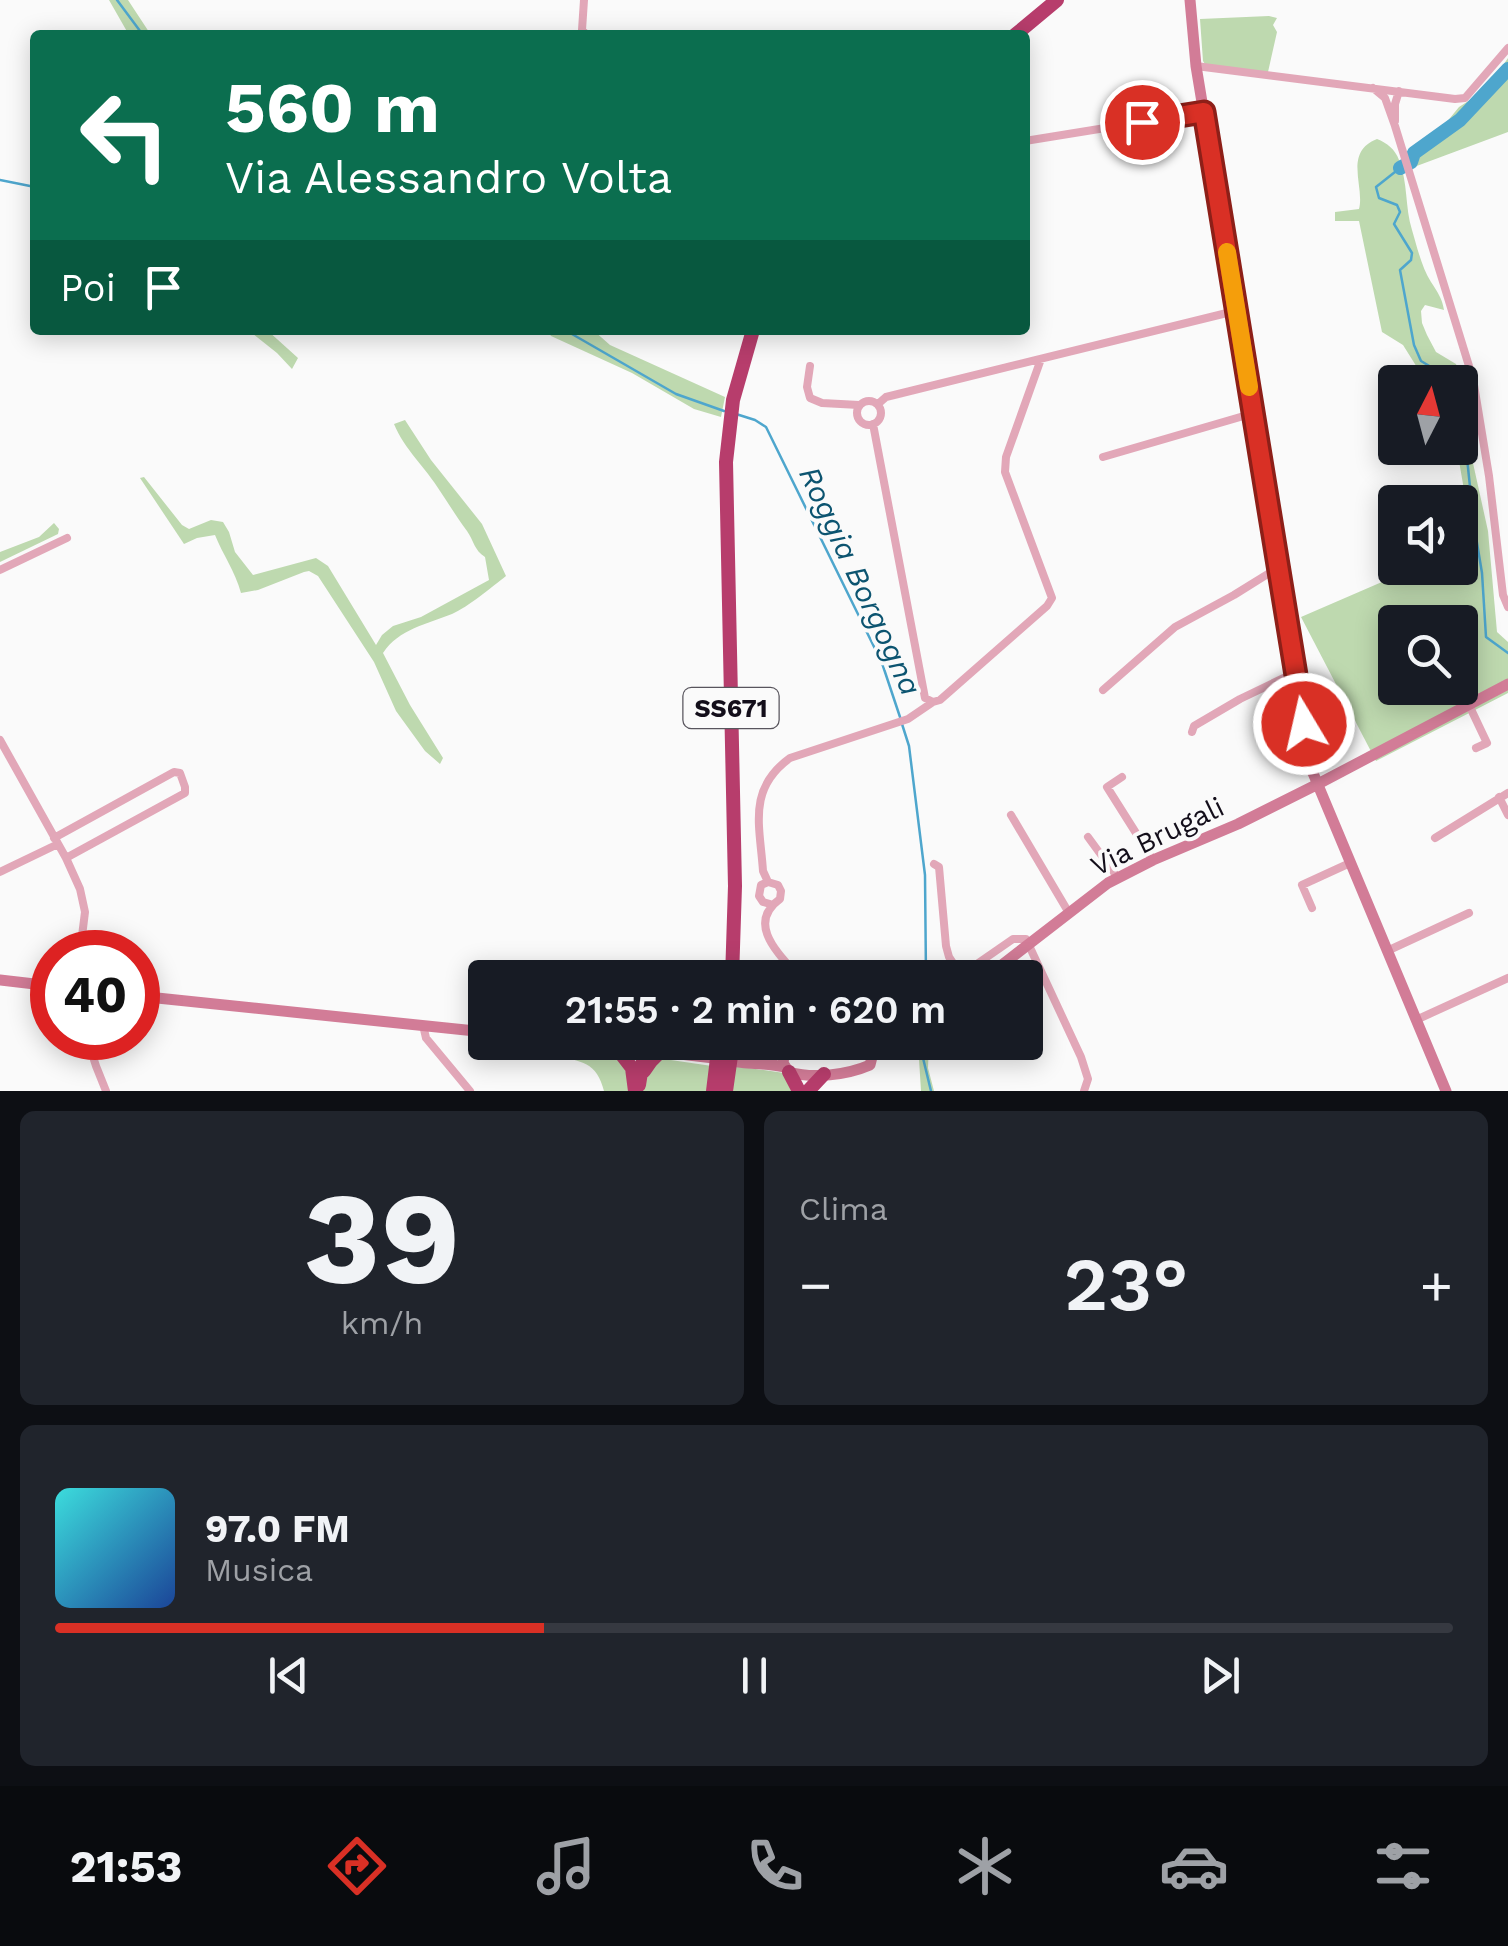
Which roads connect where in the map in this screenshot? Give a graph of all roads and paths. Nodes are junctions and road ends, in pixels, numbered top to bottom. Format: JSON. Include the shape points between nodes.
{"nodes":[{"id":1,"x":584,"y":0,"type":"edge"},
{"id":2,"x":1058,"y":0,"type":"edge"},
{"id":3,"x":1190,"y":0,"type":"edge"},
{"id":4,"x":582,"y":30,"type":"edge"},
{"id":5,"x":1021,"y":30,"type":"edge"},
{"id":6,"x":1508,"y":48,"type":"edge"},
{"id":7,"x":1196,"y":66,"type":"junction"},
{"id":8,"x":1373,"y":88,"type":"junction"},
{"id":9,"x":1400,"y":91,"type":"junction"},
{"id":10,"x":1204,"y":112,"type":"junction"},
{"id":11,"x":1395,"y":126,"type":"junction"},
{"id":12,"x":1030,"y":140,"type":"edge"},
{"id":13,"x":1235,"y":311,"type":"junction"},
{"id":14,"x":752,"y":335,"type":"edge"},
{"id":15,"x":1041,"y":360,"type":"junction"},
{"id":16,"x":810,"y":366,"type":"dead end"},
{"id":17,"x":878,"y":404,"type":"junction"},
{"id":18,"x":859,"y":405,"type":"junction"},
{"id":19,"x":1254,"y":413,"type":"junction"},
{"id":20,"x":873,"y":424,"type":"junction"},
{"id":21,"x":1103,"y":457,"type":"dead end"},
{"id":22,"x":67,"y":538,"type":"dead end"},
{"id":23,"x":1279,"y":568,"type":"junction"},
{"id":24,"x":0,"y":570,"type":"edge"},
{"id":25,"x":1508,"y":607,"type":"edge"},
{"id":26,"x":1296,"y":672,"type":"junction"},
{"id":27,"x":1508,"y":684,"type":"edge"},
{"id":28,"x":1103,"y":690,"type":"dead end"},
{"id":29,"x":1478,"y":700,"type":"edge"},
{"id":30,"x":933,"y":702,"type":"junction"},
{"id":31,"x":1469,"y":705,"type":"joint"},
{"id":32,"x":1192,"y":732,"type":"dead end"},
{"id":33,"x":0,"y":740,"type":"edge"},
{"id":34,"x":1476,"y":748,"type":"dead end"},
{"id":35,"x":1122,"y":777,"type":"dead end"},
{"id":36,"x":1316,"y":785,"type":"junction"},
{"id":37,"x":1504,"y":795,"type":"edge"},
{"id":38,"x":120,"y":800,"type":"junction"},
{"id":39,"x":1011,"y":815,"type":"dead end"},
{"id":40,"x":1508,"y":815,"type":"edge"},
{"id":41,"x":131,"y":821,"type":"junction"},
{"id":42,"x":1088,"y":837,"type":"dead end"},
{"id":43,"x":1435,"y":838,"type":"dead end"},
{"id":44,"x":56,"y":841,"type":"junction"},
{"id":45,"x":66,"y":858,"type":"junction"},
{"id":46,"x":1153,"y":860,"type":"junction"},
{"id":47,"x":1350,"y":863,"type":"junction"},
{"id":48,"x":934,"y":864,"type":"dead end"},
{"id":49,"x":0,"y":872,"type":"edge"},
{"id":50,"x":1118,"y":878,"type":"junction"},
{"id":51,"x":768,"y":882,"type":"junction"},
{"id":52,"x":770,"y":904,"type":"junction"},
{"id":53,"x":1312,"y":908,"type":"dead end"},
{"id":54,"x":1070,"y":912,"type":"junction"},
{"id":55,"x":1468,"y":913,"type":"dead end"},
{"id":56,"x":83,"y":930,"type":"edge"},
{"id":57,"x":1028,"y":944,"type":"junction"},
{"id":58,"x":1387,"y":951,"type":"junction"},
{"id":59,"x":733,"y":960,"type":"edge"},
{"id":60,"x":784,"y":960,"type":"edge"},
{"id":61,"x":951,"y":960,"type":"edge"},
{"id":62,"x":984,"y":960,"type":"edge"},
{"id":63,"x":1008,"y":960,"type":"edge"},
{"id":64,"x":1508,"y":978,"type":"edge"},
{"id":65,"x":0,"y":980,"type":"edge"},
{"id":66,"x":30,"y":983,"type":"edge"},
{"id":67,"x":160,"y":998,"type":"edge"},
{"id":68,"x":1416,"y":1020,"type":"junction"},
{"id":69,"x":422,"y":1025,"type":"junction"},
{"id":70,"x":468,"y":1030,"type":"edge"},
{"id":71,"x":95,"y":1060,"type":"edge"},
{"id":72,"x":624,"y":1060,"type":"edge"},
{"id":73,"x":652,"y":1060,"type":"edge"},
{"id":74,"x":723,"y":1060,"type":"edge"},
{"id":75,"x":734,"y":1060,"type":"edge"},
{"id":76,"x":788,"y":1060,"type":"edge"},
{"id":77,"x":871,"y":1060,"type":"edge"},
{"id":78,"x":878,"y":1060,"type":"edge"},
{"id":79,"x":786,"y":1065,"type":"junction"},
{"id":80,"x":870,"y":1065,"type":"junction"},
{"id":81,"x":824,"y":1074,"type":"junction"},
{"id":82,"x":637,"y":1082,"type":"edge"},
{"id":83,"x":106,"y":1091,"type":"edge"},
{"id":84,"x":470,"y":1091,"type":"edge"},
{"id":85,"x":719,"y":1091,"type":"edge"},
{"id":86,"x":800,"y":1091,"type":"edge"},
{"id":87,"x":808,"y":1091,"type":"edge"},
{"id":88,"x":1084,"y":1091,"type":"edge"},
{"id":89,"x":1446,"y":1091,"type":"edge"}],
"edges":[{"from":1,"to":4,"type":"street"},
{"from":2,"to":5,"type":"highway"},
{"from":3,"to":7,"type":"street"},
{"from":6,"to":9,"type":"street","via":[[1465,98]]},
{"from":7,"to":8,"type":"street"},
{"from":7,"to":10,"type":"street"},
{"from":8,"to":9,"type":"street"},
{"from":8,"to":11,"type":"street","via":[[1385,98]]},
{"from":9,"to":11,"type":"street"},
{"from":10,"to":12,"type":"street"},
{"from":10,"to":13,"type":"street"},
{"from":11,"to":25,"type":"street","via":[[1473,379]]},
{"from":13,"to":15,"type":"street"},
{"from":13,"to":19,"type":"street"},
{"from":14,"to":59,"type":"highway","number":"SS671","via":[[727,439]]},
{"from":15,"to":17,"type":"street"},
{"from":15,"to":30,"type":"street","via":[[1005,472],[1052,598]]},
{"from":16,"to":18,"type":"street","via":[[810,398]]},
{"from":17,"to":18,"type":"street"},
{"from":17,"to":20,"type":"street","via":[[881,415]]},
{"from":18,"to":20,"type":"street","via":[[858,420]]},
{"from":19,"to":21,"type":"street"},
{"from":19,"to":23,"type":"street"},
{"from":20,"to":30,"type":"street","via":[[925,698]]},
{"from":22,"to":24,"type":"street"},
{"from":23,"to":26,"type":"street"},
{"from":23,"to":28,"type":"street","via":[[1175,627]]},
{"from":26,"to":32,"type":"street"},
{"from":26,"to":36,"type":"street"},
{"from":27,"to":29,"type":"street","name":"Via Brugali"},
{"from":30,"to":51,"type":"street","via":[[908,720],[776,768],[758,802]]},
{"from":31,"to":34,"type":"street","via":[[1487,743]]},
{"from":31,"to":36,"type":"street","name":"Via Brugali"},
{"from":33,"to":44,"type":"street"},
{"from":35,"to":46,"type":"street","via":[[1107,786]]},
{"from":36,"to":46,"type":"street","name":"Via Brugali"},
{"from":36,"to":47,"type":"street"},
{"from":37,"to":40,"type":"street"},
{"from":37,"to":43,"type":"street"},
{"from":38,"to":41,"type":"street"},
{"from":38,"to":41,"type":"street","via":[[180,773],[185,792]]},
{"from":38,"to":44,"type":"street"},
{"from":39,"to":54,"type":"street"},
{"from":41,"to":45,"type":"street"},
{"from":42,"to":50,"type":"street"},
{"from":44,"to":45,"type":"street"},
{"from":44,"to":49,"type":"street"},
{"from":45,"to":56,"type":"street","via":[[80,889]]},
{"from":46,"to":50,"type":"street","name":"Via Brugali"},
{"from":47,"to":53,"type":"street","via":[[1302,885]]},
{"from":47,"to":58,"type":"street"},
{"from":48,"to":61,"type":"street","name":"Via Brugali"},
{"from":50,"to":54,"type":"street","name":"Via Brugali"},
{"from":51,"to":52,"type":"street","via":[[759,892]]},
{"from":51,"to":52,"type":"street","via":[[781,891]]},
{"from":52,"to":60,"type":"street","via":[[766,932]]},
{"from":54,"to":57,"type":"street","name":"Via Brugali"},
{"from":55,"to":58,"type":"street"},
{"from":57,"to":62,"type":"street","name":"Via Brugali","via":[[1014,939]]},
{"from":57,"to":63,"type":"street","name":"Via Brugali"},
{"from":57,"to":88,"type":"street","via":[[1082,1057]]},
{"from":58,"to":68,"type":"street"},
{"from":64,"to":68,"type":"street"},
{"from":65,"to":66,"type":"street"},
{"from":67,"to":69,"type":"street"},
{"from":68,"to":89,"type":"street"},
{"from":69,"to":70,"type":"street"},
{"from":69,"to":84,"type":"street"},
{"from":71,"to":83,"type":"street"},
{"from":72,"to":82,"type":"highway"},
{"from":73,"to":82,"type":"highway"},
{"from":74,"to":85,"type":"highway"},
{"from":75,"to":79,"type":"street"},
{"from":76,"to":79,"type":"street"},
{"from":77,"to":80,"type":"street"},
{"from":78,"to":80,"type":"street"},
{"from":79,"to":81,"type":"street","via":[[799,1075]]},
{"from":79,"to":86,"type":"highway"},
{"from":80,"to":81,"type":"street"},
{"from":81,"to":87,"type":"highway"}]}
